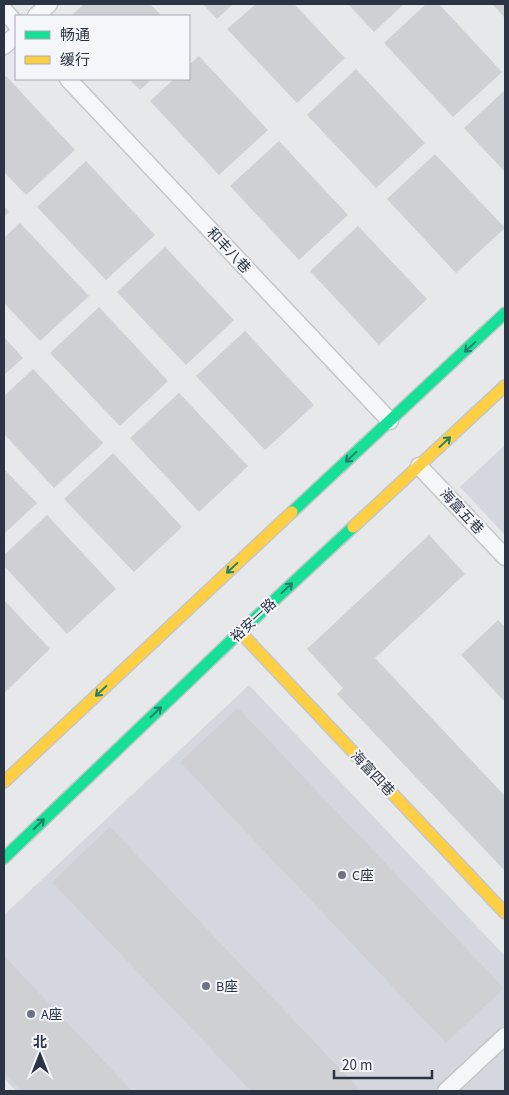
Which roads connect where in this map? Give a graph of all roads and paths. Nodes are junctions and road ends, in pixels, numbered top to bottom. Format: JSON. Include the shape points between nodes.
{"nodes":[{"id":1,"x":49,"y":4,"type":"edge"},
{"id":2,"x":4,"y":10,"type":"edge"},
{"id":3,"x":37,"y":15,"type":"edge"},
{"id":4,"x":15,"y":23,"type":"edge"},
{"id":5,"x":15,"y":36,"type":"edge"},
{"id":6,"x":4,"y":46,"type":"edge"},
{"id":7,"x":69,"y":80,"type":"edge"},
{"id":8,"x":505,"y":313,"type":"edge"},
{"id":9,"x":505,"y":386,"type":"edge"},
{"id":10,"x":390,"y":421,"type":"junction"},
{"id":11,"x":419,"y":466,"type":"junction"},
{"id":12,"x":505,"y":557,"type":"edge"},
{"id":13,"x":240,"y":632,"type":"junction"},
{"id":14,"x":4,"y":782,"type":"edge"},
{"id":15,"x":4,"y":858,"type":"edge"},
{"id":16,"x":505,"y":913,"type":"edge"},
{"id":17,"x":505,"y":1036,"type":"edge"},
{"id":18,"x":446,"y":1091,"type":"edge"}],
"edges":[{"from":1,"to":3,"type":"lane"},
{"from":2,"to":4,"type":"lane"},
{"from":5,"to":6,"type":"lane"},
{"from":7,"to":10,"type":"lane","name":"和丰八巷"},
{"from":8,"to":10,"type":"main road","one_way":true},
{"from":11,"to":9,"type":"main road","name":"裕安一路","one_way":true},
{"from":10,"to":14,"type":"main road","one_way":true},
{"from":11,"to":12,"type":"lane","name":"海富五巷"},
{"from":13,"to":11,"type":"main road","name":"裕安一路","one_way":true},
{"from":15,"to":13,"type":"main road","name":"裕安一路","one_way":true},
{"from":13,"to":16,"type":"main road","name":"海富四巷"},
{"from":17,"to":18,"type":"lane"}]}
